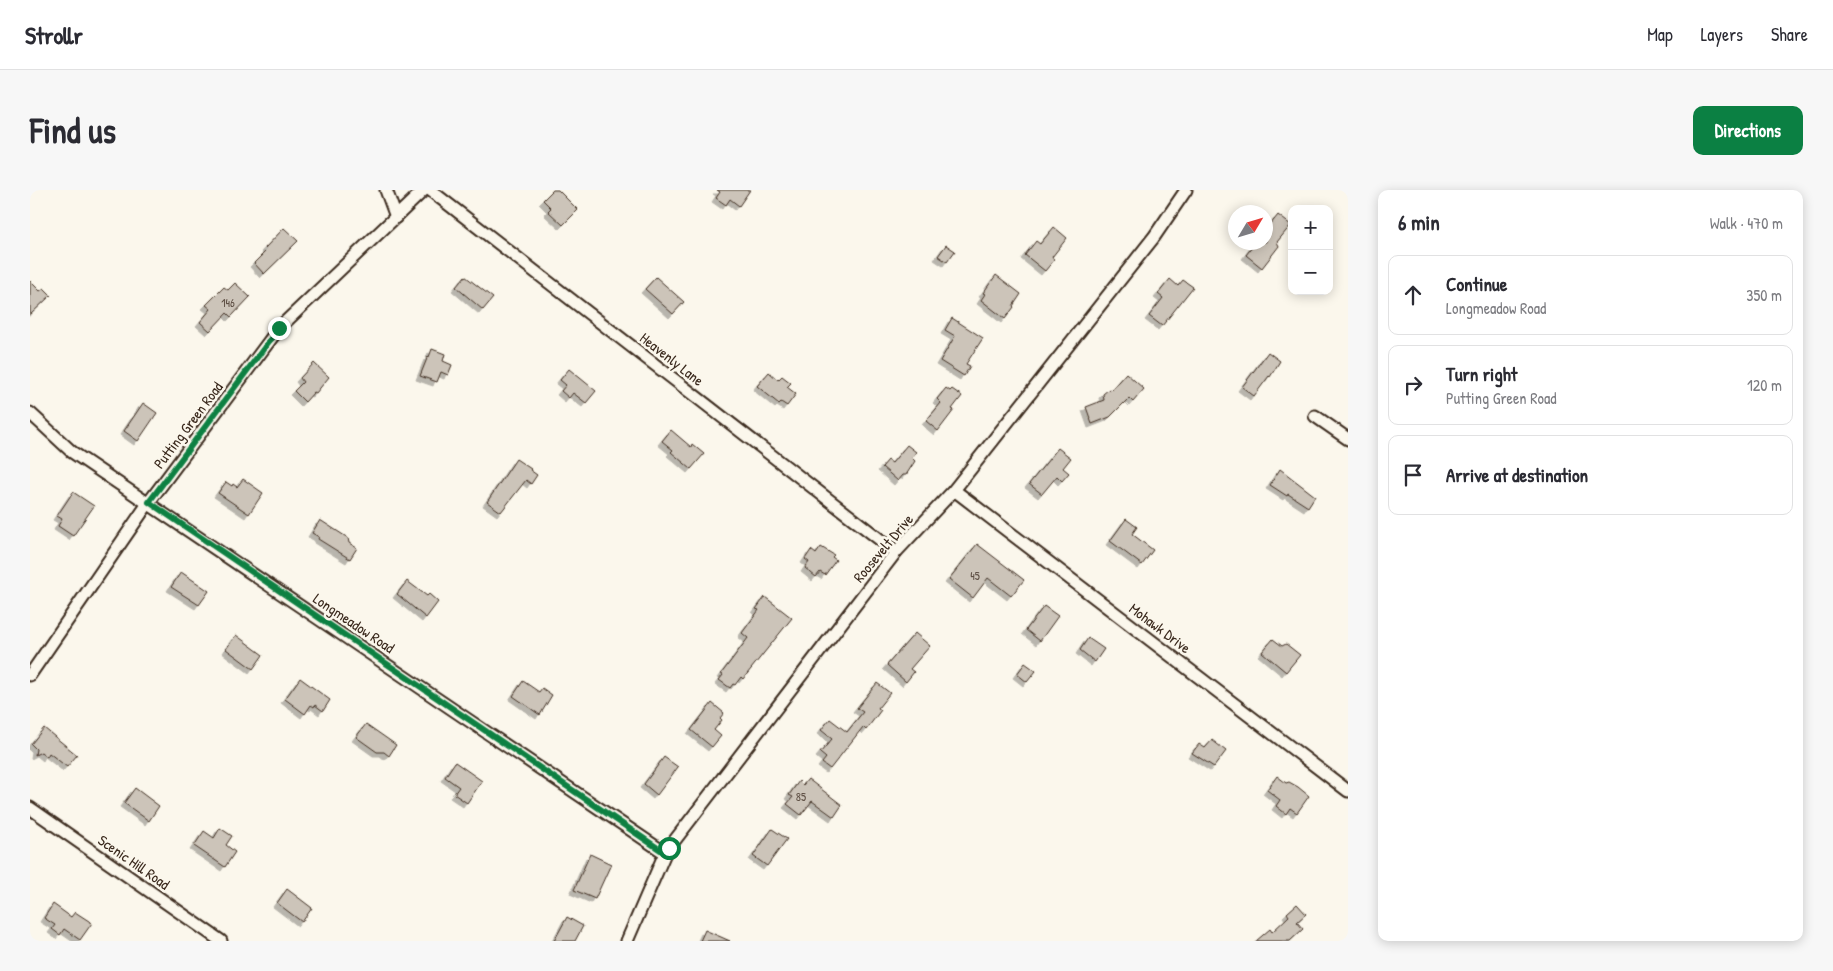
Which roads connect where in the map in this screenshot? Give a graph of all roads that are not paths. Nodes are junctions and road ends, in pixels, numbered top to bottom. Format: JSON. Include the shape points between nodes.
{"nodes":[{"id":1,"x":386,"y":190,"type":"edge"},
{"id":2,"x":424,"y":190,"type":"edge"},
{"id":3,"x":430,"y":190,"type":"edge"},
{"id":4,"x":1186,"y":190,"type":"edge"},
{"id":5,"x":396,"y":217,"type":"junction"},
{"id":6,"x":30,"y":413,"type":"edge"},
{"id":7,"x":1314,"y":416,"type":"dead end"},
{"id":8,"x":1348,"y":439,"type":"edge"},
{"id":9,"x":954,"y":490,"type":"junction"},
{"id":10,"x":149,"y":502,"type":"junction"},
{"id":11,"x":896,"y":552,"type":"junction"},
{"id":12,"x":30,"y":674,"type":"edge"},
{"id":13,"x":1348,"y":791,"type":"edge"},
{"id":14,"x":30,"y":808,"type":"edge"},
{"id":15,"x":665,"y":853,"type":"junction"},
{"id":16,"x":220,"y":941,"type":"edge"},
{"id":17,"x":627,"y":941,"type":"edge"}],
"edges":[{"from":1,"to":5,"type":"street"},
{"from":2,"to":5,"type":"street","name":"Putting Green Road"},
{"from":3,"to":11,"type":"street","name":"Heavenly Lane"},
{"from":4,"to":9,"type":"street","name":"Roosevelt Drive","via":[[1154,236]]},
{"from":5,"to":10,"type":"street","name":"Putting Green Road","via":[[279,328]]},
{"from":6,"to":10,"type":"street","name":"Longmeadow Road","via":[[72,452]]},
{"from":7,"to":8,"type":"street"},
{"from":9,"to":11,"type":"street","name":"Roosevelt Drive"},
{"from":9,"to":13,"type":"street","name":"Mohawk Drive"},
{"from":10,"to":12,"type":"street","name":"Putting Green Road"},
{"from":10,"to":15,"type":"street","name":"Longmeadow Road"},
{"from":11,"to":15,"type":"street","name":"Roosevelt Drive"},
{"from":14,"to":16,"type":"street","name":"Scenic Hill Road"},
{"from":15,"to":17,"type":"street","name":"Roosevelt Drive"}]}
